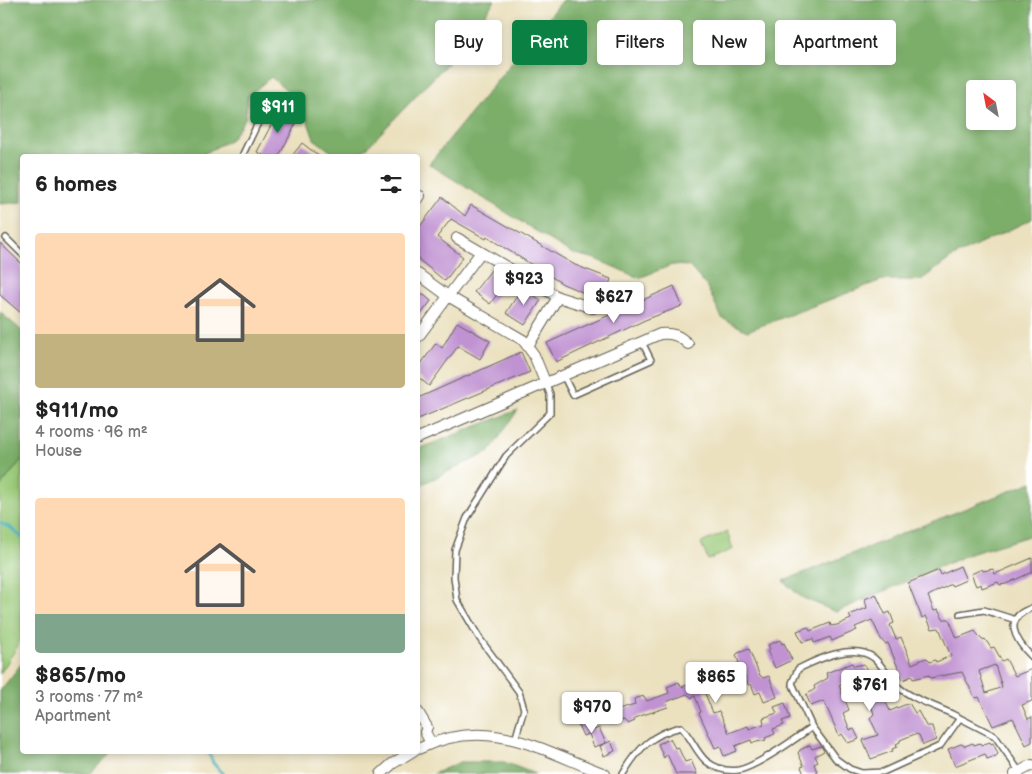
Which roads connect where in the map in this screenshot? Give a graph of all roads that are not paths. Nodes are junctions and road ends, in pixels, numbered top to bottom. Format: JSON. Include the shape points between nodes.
{"nodes":[{"id":1,"x":269,"y":100,"type":"dead end"},
{"id":2,"x":244,"y":154,"type":"edge"},
{"id":3,"x":6,"y":238,"type":"dead end"},
{"id":4,"x":457,"y":238,"type":"dead end"},
{"id":5,"x":20,"y":252,"type":"edge"},
{"id":6,"x":481,"y":252,"type":"junction"},
{"id":7,"x":420,"y":275,"type":"edge"},
{"id":8,"x":448,"y":296,"type":"junction"},
{"id":9,"x":558,"y":297,"type":"junction"},
{"id":10,"x":593,"y":308,"type":"dead end"},
{"id":11,"x":420,"y":334,"type":"edge"},
{"id":12,"x":642,"y":342,"type":"junction"},
{"id":13,"x":688,"y":344,"type":"dead end"},
{"id":14,"x":528,"y":346,"type":"junction"},
{"id":15,"x":563,"y":375,"type":"junction"},
{"id":16,"x":546,"y":382,"type":"junction"},
{"id":17,"x":420,"y":437,"type":"edge"},
{"id":18,"x":1032,"y":608,"type":"edge"},
{"id":19,"x":960,"y":614,"type":"dead end"},
{"id":20,"x":1016,"y":620,"type":"junction"},
{"id":21,"x":1032,"y":657,"type":"edge"},
{"id":22,"x":420,"y":715,"type":"edge"},
{"id":23,"x":960,"y":718,"type":"junction"},
{"id":24,"x":812,"y":727,"type":"junction"},
{"id":25,"x":421,"y":732,"type":"edge"},
{"id":26,"x":515,"y":740,"type":"junction"},
{"id":27,"x":431,"y":743,"type":"junction"},
{"id":28,"x":420,"y":748,"type":"edge"},
{"id":29,"x":408,"y":754,"type":"edge"},
{"id":30,"x":1032,"y":765,"type":"edge"},
{"id":31,"x":1017,"y":773,"type":"edge"},
{"id":32,"x":381,"y":774,"type":"edge"},
{"id":33,"x":605,"y":774,"type":"edge"},
{"id":34,"x":623,"y":774,"type":"edge"}],
"edges":[{"from":1,"to":2,"type":"lane"},
{"from":3,"to":5,"type":"lane"},
{"from":4,"to":6,"type":"street"},
{"from":6,"to":8,"type":"street"},
{"from":6,"to":9,"type":"street"},
{"from":7,"to":8,"type":"street"},
{"from":8,"to":11,"type":"street"},
{"from":8,"to":14,"type":"street"},
{"from":9,"to":10,"type":"street"},
{"from":9,"to":14,"type":"street"},
{"from":12,"to":13,"type":"street","via":[[670,333],[682,337]]},
{"from":12,"to":15,"type":"street"},
{"from":12,"to":15,"type":"lane","via":[[651,360],[573,395]]},
{"from":14,"to":16,"type":"street"},
{"from":15,"to":16,"type":"street"},
{"from":16,"to":17,"type":"street"},
{"from":16,"to":26,"type":"lane","via":[[550,413],[506,456],[467,518],[455,550],[457,600],[480,639],[519,692],[524,708]]},
{"from":18,"to":20,"type":"lane","via":[[1023,611]]},
{"from":19,"to":20,"type":"lane","via":[[984,610]]},
{"from":20,"to":21,"type":"lane","via":[[1014,631]]},
{"from":22,"to":25,"type":"street","via":[[427,726]]},
{"from":23,"to":24,"type":"lane","via":[[940,746],[883,772],[862,773],[850,769],[836,759]]},
{"from":23,"to":24,"type":"lane","via":[[906,692],[872,657],[856,651],[809,663],[794,675],[792,683]]},
{"from":23,"to":31,"type":"lane","via":[[996,736]]},
{"from":24,"to":34,"type":"lane","via":[[770,755],[739,770],[720,769],[705,760],[681,727],[668,730],[636,752]]},
{"from":25,"to":27,"type":"street"},
{"from":26,"to":27,"type":"street","via":[[491,734],[472,734]]},
{"from":26,"to":33,"type":"street"},
{"from":27,"to":28,"type":"street"},
{"from":29,"to":32,"type":"street"},
{"from":30,"to":31,"type":"street"}]}
